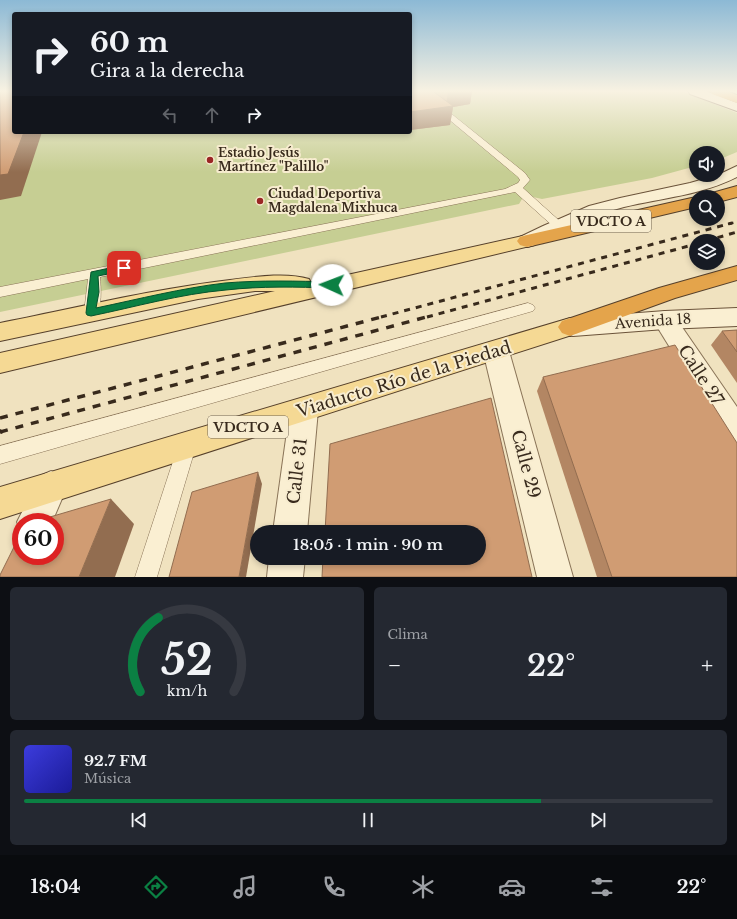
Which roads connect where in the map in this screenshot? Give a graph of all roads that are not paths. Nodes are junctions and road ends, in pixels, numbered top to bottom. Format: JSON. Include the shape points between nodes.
{"nodes":[{"id":1,"x":451,"y":118,"type":"edge"},
{"id":2,"x":737,"y":171,"type":"edge"},
{"id":3,"x":517,"y":188,"type":"junction"},
{"id":4,"x":737,"y":191,"type":"edge"},
{"id":5,"x":725,"y":195,"type":"edge"},
{"id":6,"x":689,"y":204,"type":"edge"},
{"id":7,"x":559,"y":226,"type":"junction"},
{"id":8,"x":527,"y":241,"type":"junction"},
{"id":9,"x":737,"y":273,"type":"edge"},
{"id":10,"x":94,"y":274,"type":"junction"},
{"id":11,"x":332,"y":285,"type":"junction"},
{"id":12,"x":0,"y":292,"type":"edge"},
{"id":13,"x":528,"y":308,"type":"dead end"},
{"id":14,"x":91,"y":313,"type":"junction"},
{"id":15,"x":737,"y":317,"type":"edge"},
{"id":16,"x":665,"y":320,"type":"junction"},
{"id":17,"x":570,"y":327,"type":"junction"},
{"id":18,"x":0,"y":332,"type":"edge"},
{"id":19,"x":496,"y":351,"type":"junction"},
{"id":20,"x":0,"y":363,"type":"edge"},
{"id":21,"x":304,"y":410,"type":"junction"},
{"id":22,"x":737,"y":431,"type":"edge"},
{"id":23,"x":186,"y":446,"type":"junction"},
{"id":24,"x":0,"y":455,"type":"edge"},
{"id":25,"x":51,"y":487,"type":"junction"},
{"id":26,"x":0,"y":503,"type":"edge"},
{"id":27,"x":38,"y":513,"type":"edge"},
{"id":28,"x":291,"y":525,"type":"edge"},
{"id":29,"x":286,"y":565,"type":"edge"},
{"id":30,"x":146,"y":577,"type":"edge"},
{"id":31,"x":285,"y":577,"type":"edge"},
{"id":32,"x":555,"y":577,"type":"edge"}],
"edges":[{"from":1,"to":3,"type":"lane","via":[[522,175],[525,180]]},
{"from":2,"to":7,"type":"main road","via":[[701,186],[602,208]]},
{"from":3,"to":7,"type":"lane"},
{"from":3,"to":10,"type":"lane"},
{"from":4,"to":5,"type":"highway"},
{"from":6,"to":8,"type":"highway","number":"VDCTO A"},
{"from":7,"to":8,"type":"main road"},
{"from":8,"to":11,"type":"main road","number":"VDCTO A"},
{"from":9,"to":17,"type":"highway","name":"Viaducto Río de la Piedad","number":"VDCTO A","via":[[667,293]]},
{"from":10,"to":12,"type":"lane"},
{"from":10,"to":14,"type":"lane"},
{"from":11,"to":14,"type":"main road","via":[[285,283],[225,286]]},
{"from":11,"to":20,"type":"main road","number":"VDCTO A"},
{"from":13,"to":24,"type":"lane"},
{"from":14,"to":18,"type":"main road"},
{"from":15,"to":16,"type":"main road","name":"Avenida 18"},
{"from":16,"to":17,"type":"main road","name":"Avenida 18"},
{"from":16,"to":22,"type":"main road","name":"Calle 27"},
{"from":17,"to":19,"type":"main road","name":"Viaducto Río de la Piedad","number":"VDCTO A"},
{"from":19,"to":21,"type":"main road","name":"Viaducto Río de la Piedad","number":"VDCTO A"},
{"from":19,"to":32,"type":"main road","name":"Calle 29"},
{"from":21,"to":23,"type":"main road","name":"Viaducto Río de la Piedad","number":"VDCTO A"},
{"from":21,"to":28,"type":"main road","name":"Calle 31"},
{"from":23,"to":25,"type":"main road","name":"Viaducto Río de la Piedad","number":"VDCTO A"},
{"from":23,"to":30,"type":"lane"},
{"from":25,"to":26,"type":"main road","name":"Viaducto Río de la Piedad","number":"VDCTO A"},
{"from":25,"to":27,"type":"main road"},
{"from":29,"to":31,"type":"main road"}]}
